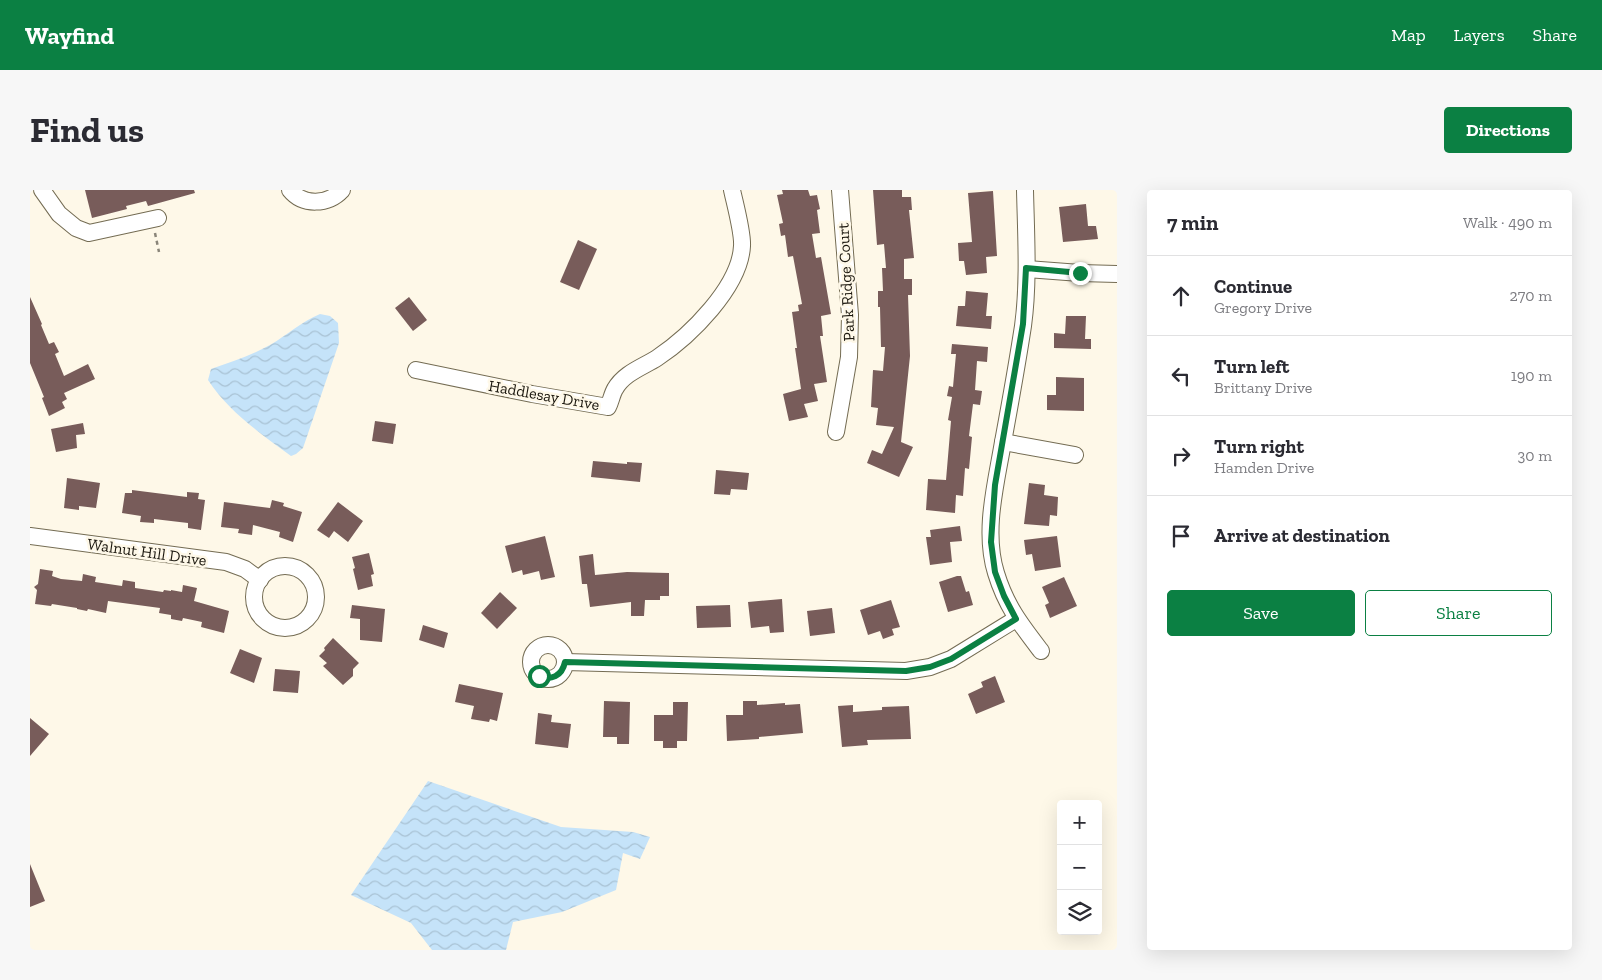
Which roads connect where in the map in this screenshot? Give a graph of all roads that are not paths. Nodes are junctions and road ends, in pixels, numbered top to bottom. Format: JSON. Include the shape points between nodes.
{"nodes":[{"id":1,"x":42,"y":190,"type":"edge"},
{"id":2,"x":290,"y":190,"type":"edge"},
{"id":3,"x":342,"y":190,"type":"edge"},
{"id":4,"x":732,"y":190,"type":"edge"},
{"id":5,"x":840,"y":190,"type":"edge"},
{"id":6,"x":1025,"y":190,"type":"edge"},
{"id":7,"x":155,"y":219,"type":"road end"},
{"id":8,"x":1026,"y":268,"type":"junction"},
{"id":9,"x":1117,"y":274,"type":"edge"},
{"id":10,"x":416,"y":370,"type":"dead end"},
{"id":11,"x":836,"y":432,"type":"dead end"},
{"id":12,"x":1003,"y":442,"type":"junction"},
{"id":13,"x":1075,"y":455,"type":"dead end"},
{"id":14,"x":30,"y":536,"type":"edge"},
{"id":15,"x":260,"y":580,"type":"dead end"},
{"id":16,"x":1016,"y":619,"type":"junction"},
{"id":17,"x":1041,"y":651,"type":"dead end"},
{"id":18,"x":565,"y":662,"type":"dead end"}],
"edges":[{"from":1,"to":7,"type":"street","via":[[59,214],[76,228],[89,232]]},
{"from":2,"to":3,"type":"street","via":[[312,202],[331,198]]},
{"from":4,"to":10,"type":"street","name":"Haddlesay Drive","via":[[742,245],[738,270],[716,303],[689,334],[626,375],[615,388],[608,407]]},
{"from":5,"to":11,"type":"street","name":"Park Ridge Court","via":[[850,315],[849,357]]},
{"from":6,"to":8,"type":"street"},
{"from":8,"to":9,"type":"street"},
{"from":8,"to":12,"type":"street","via":[[1023,324]]},
{"from":12,"to":13,"type":"street"},
{"from":12,"to":16,"type":"street","via":[[995,485],[991,542],[995,572]]},
{"from":14,"to":15,"type":"street","name":"Walnut Hill Drive","via":[[226,562],[245,569]]},
{"from":16,"to":17,"type":"street"},
{"from":16,"to":18,"type":"street","via":[[951,659],[906,671]]}]}
